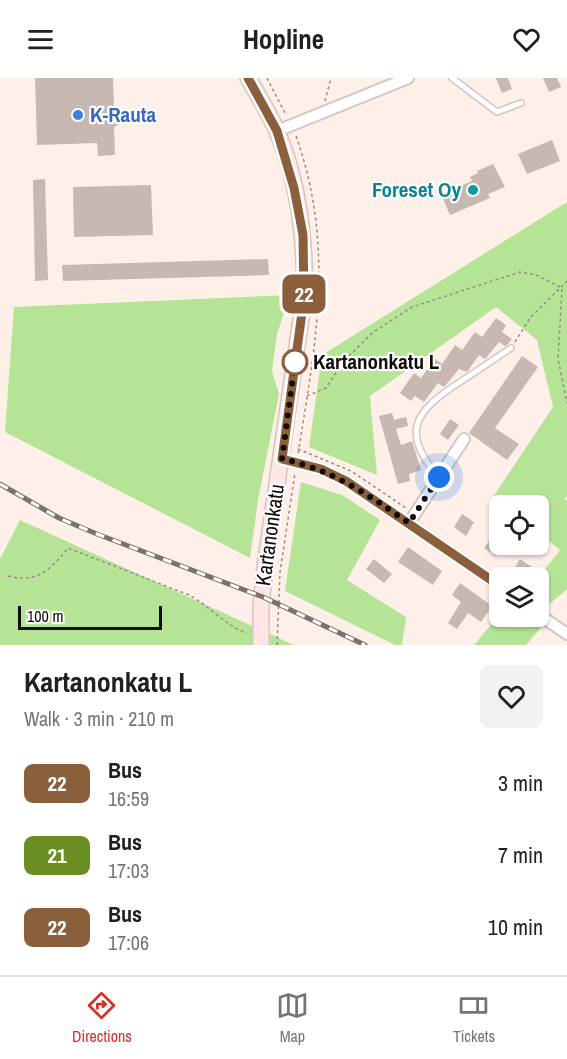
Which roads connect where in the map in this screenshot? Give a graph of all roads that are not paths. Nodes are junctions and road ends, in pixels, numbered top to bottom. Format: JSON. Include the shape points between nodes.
{"nodes":[{"id":1,"x":248,"y":78,"type":"edge"},
{"id":2,"x":408,"y":78,"type":"edge"},
{"id":3,"x":452,"y":78,"type":"edge"},
{"id":4,"x":521,"y":103,"type":"dead end"},
{"id":5,"x":277,"y":131,"type":"junction"},
{"id":6,"x":511,"y":348,"type":"road end"},
{"id":7,"x":464,"y":439,"type":"dead end"},
{"id":8,"x":282,"y":459,"type":"junction"},
{"id":9,"x":439,"y":477,"type":"junction"},
{"id":10,"x":409,"y":523,"type":"junction"},
{"id":11,"x":489,"y":578,"type":"edge"},
{"id":12,"x":549,"y":622,"type":"edge"},
{"id":13,"x":567,"y":634,"type":"edge"},
{"id":14,"x":260,"y":640,"type":"edge"}],
"edges":[{"from":1,"to":5,"type":"main road","name":"Kartanonkatu"},
{"from":2,"to":5,"type":"street"},
{"from":3,"to":4,"type":"lane","via":[[497,112]]},
{"from":5,"to":8,"type":"main road","name":"Kartanonkatu","via":[[294,188],[305,267]]},
{"from":6,"to":9,"type":"lane","via":[[438,396],[418,420],[416,441]]},
{"from":7,"to":9,"type":"street"},
{"from":8,"to":10,"type":"street","via":[[321,469],[346,481]]},
{"from":8,"to":14,"type":"main road","name":"Kartanonkatu","via":[[266,560]]},
{"from":9,"to":10,"type":"street"},
{"from":10,"to":11,"type":"street"},
{"from":12,"to":13,"type":"street"}]}
